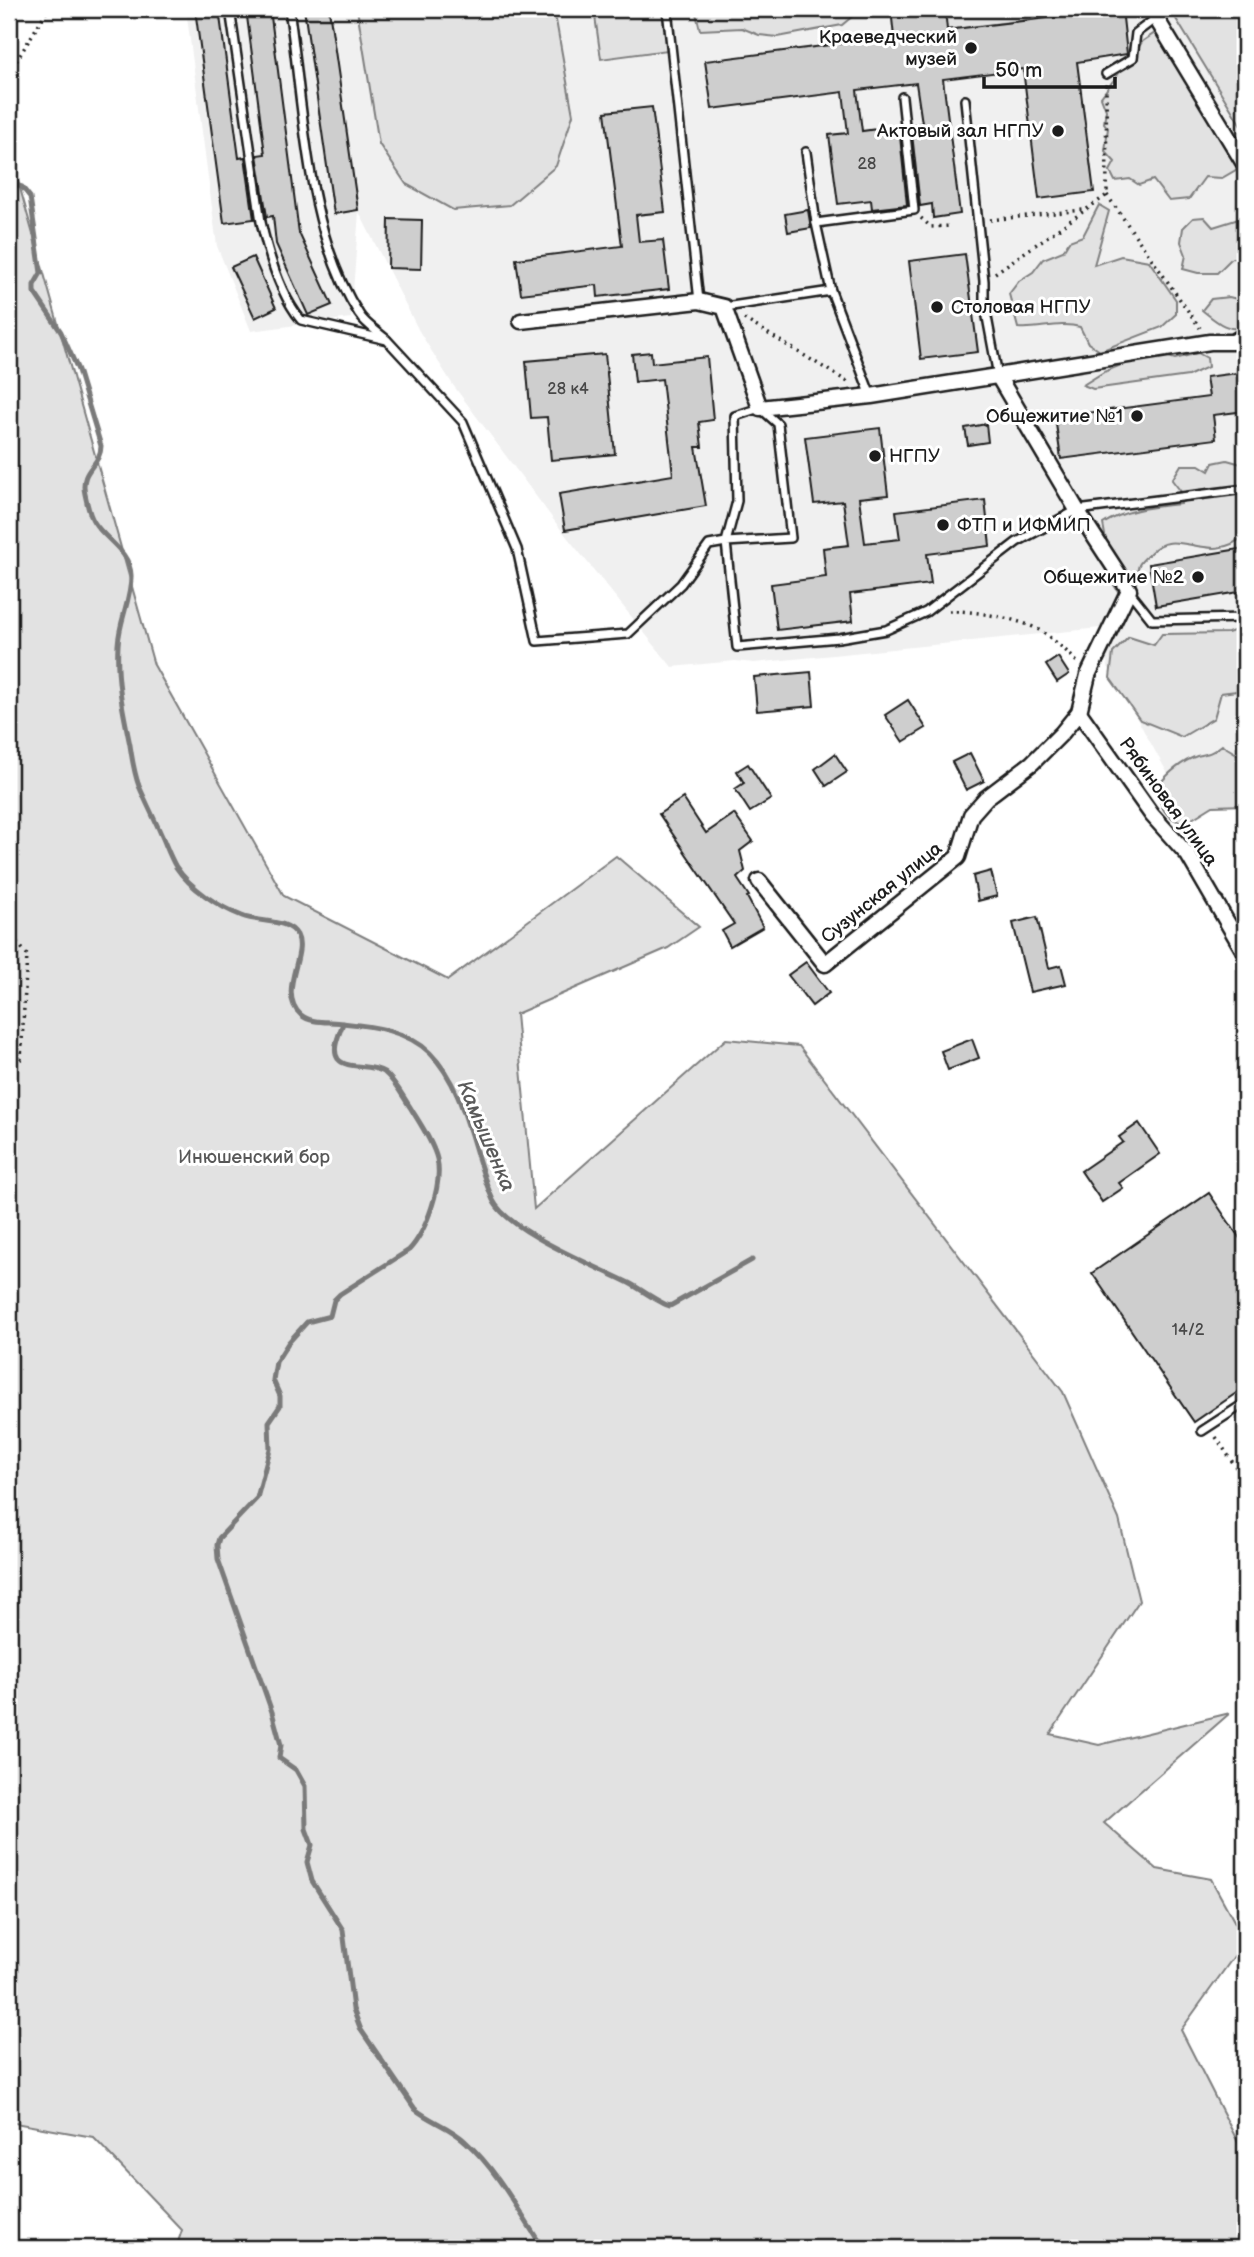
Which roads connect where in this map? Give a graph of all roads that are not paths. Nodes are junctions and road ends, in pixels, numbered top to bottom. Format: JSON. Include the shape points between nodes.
{"nodes":[{"id":1,"x":230,"y":9,"type":"edge"},
{"id":2,"x":289,"y":9,"type":"edge"},
{"id":3,"x":667,"y":9,"type":"edge"},
{"id":4,"x":1156,"y":18,"type":"joint"},
{"id":5,"x":1106,"y":74,"type":"road end"},
{"id":6,"x":902,"y":97,"type":"dead end"},
{"id":7,"x":965,"y":100,"type":"dead end"},
{"id":8,"x":806,"y":152,"type":"dead end"},
{"id":9,"x":1245,"y":165,"type":"edge"},
{"id":10,"x":816,"y":222,"type":"junction"},
{"id":11,"x":831,"y":291,"type":"junction"},
{"id":12,"x":699,"y":301,"type":"junction"},
{"id":13,"x":724,"y":307,"type":"junction"},
{"id":14,"x":522,"y":321,"type":"dead end"},
{"id":15,"x":1245,"y":335,"type":"edge"},
{"id":16,"x":387,"y":340,"type":"junction"},
{"id":17,"x":998,"y":376,"type":"junction"},
{"id":18,"x":871,"y":396,"type":"junction"},
{"id":19,"x":760,"y":408,"type":"junction"},
{"id":20,"x":1245,"y":489,"type":"edge"},
{"id":21,"x":1077,"y":510,"type":"junction"},
{"id":22,"x":726,"y":542,"type":"junction"},
{"id":23,"x":1129,"y":590,"type":"junction"},
{"id":24,"x":1245,"y":618,"type":"edge"},
{"id":25,"x":1079,"y":712,"type":"junction"},
{"id":26,"x":759,"y":881,"type":"dead end"},
{"id":27,"x":1245,"y":953,"type":"edge"},
{"id":28,"x":1245,"y":1403,"type":"edge"},
{"id":29,"x":1205,"y":1429,"type":"road end"}],
"edges":[{"from":1,"to":16,"type":"lane","via":[[261,222],[292,309],[301,320]]},
{"from":2,"to":16,"type":"lane","via":[[307,152],[323,229],[359,316]]},
{"from":3,"to":12,"type":"lane"},
{"from":4,"to":5,"type":"lane","via":[[1136,33],[1133,58]]},
{"from":4,"to":9,"type":"street"},
{"from":6,"to":10,"type":"lane","via":[[914,211]]},
{"from":7,"to":17,"type":"lane","via":[[984,301]]},
{"from":8,"to":10,"type":"lane"},
{"from":10,"to":11,"type":"lane"},
{"from":11,"to":13,"type":"lane"},
{"from":11,"to":18,"type":"lane"},
{"from":12,"to":13,"type":"street"},
{"from":12,"to":14,"type":"street"},
{"from":13,"to":19,"type":"street"},
{"from":15,"to":17,"type":"street","via":[[1233,342]]},
{"from":16,"to":22,"type":"lane","via":[[463,422],[517,548],[537,641],[628,634],[681,584],[709,545]]},
{"from":17,"to":18,"type":"street"},
{"from":17,"to":21,"type":"street"},
{"from":18,"to":19,"type":"street"},
{"from":19,"to":22,"type":"lane","via":[[735,416],[737,501]]},
{"from":19,"to":22,"type":"lane","via":[[778,424],[791,538]]},
{"from":20,"to":21,"type":"lane"},
{"from":21,"to":22,"type":"lane","via":[[1017,542],[926,612],[886,630],[839,638],[737,647]]},
{"from":21,"to":23,"type":"street"},
{"from":23,"to":24,"type":"lane","via":[[1152,620]]},
{"from":23,"to":25,"type":"street","name":"Сузунская улица","via":[[1088,675]]},
{"from":25,"to":26,"type":"street","name":"Сузунская улица","via":[[1032,763],[971,815],[958,857],[825,964]]},
{"from":25,"to":27,"type":"street","name":"Рябиновая улица","via":[[1152,815],[1188,855]]},
{"from":28,"to":29,"type":"lane"}]}
